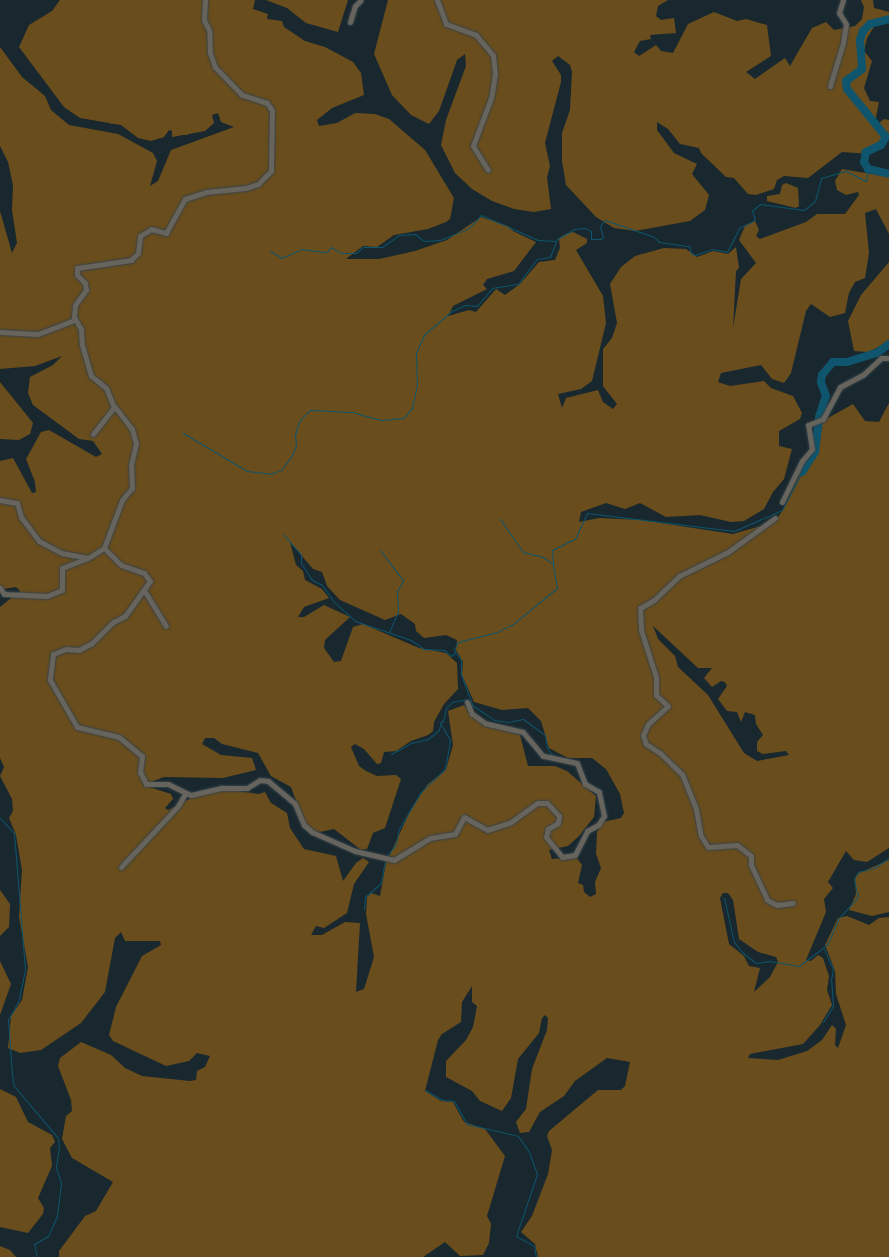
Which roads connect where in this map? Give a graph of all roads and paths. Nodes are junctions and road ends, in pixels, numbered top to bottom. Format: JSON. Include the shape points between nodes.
{"nodes":[{"id":1,"x":205,"y":0,"type":"edge"},
{"id":2,"x":362,"y":0,"type":"edge"},
{"id":3,"x":437,"y":0,"type":"edge"},
{"id":4,"x":843,"y":0,"type":"edge"},
{"id":5,"x":350,"y":22,"type":"dead end"},
{"id":6,"x":830,"y":86,"type":"dead end"},
{"id":7,"x":488,"y":170,"type":"dead end"},
{"id":8,"x":75,"y":320,"type":"junction"},
{"id":9,"x":0,"y":332,"type":"edge"},
{"id":10,"x":889,"y":358,"type":"edge"},
{"id":11,"x":114,"y":407,"type":"junction"},
{"id":12,"x":93,"y":434,"type":"dead end"},
{"id":13,"x":0,"y":500,"type":"edge"},
{"id":14,"x":782,"y":502,"type":"dead end"},
{"id":15,"x":774,"y":518,"type":"dead end"},
{"id":16,"x":104,"y":548,"type":"junction"},
{"id":17,"x":88,"y":558,"type":"junction"},
{"id":18,"x":0,"y":588,"type":"edge"},
{"id":19,"x":144,"y":590,"type":"junction"},
{"id":20,"x":166,"y":626,"type":"dead end"},
{"id":21,"x":467,"y":702,"type":"dead end"},
{"id":22,"x":185,"y":794,"type":"junction"},
{"id":23,"x":121,"y":867,"type":"dead end"},
{"id":24,"x":793,"y":903,"type":"dead end"}],
"edges":[{"from":1,"to":8,"type":"street","via":[[204,20],[209,30],[210,53],[215,67],[238,92],[267,102],[272,110],[271,171],[258,184],[246,188],[206,192],[185,199],[166,233],[151,229],[140,236],[138,253],[131,260],[79,266],[77,275],[85,283],[86,290],[75,305]]},
{"from":2,"to":5,"type":"street","via":[[355,6]]},
{"from":3,"to":7,"type":"street","via":[[446,24],[476,34],[493,55],[496,74],[491,98],[473,146]]},
{"from":4,"to":6,"type":"street","via":[[839,13],[846,24]]},
{"from":8,"to":9,"type":"street","via":[[38,334]]},
{"from":8,"to":11,"type":"street","via":[[81,328],[91,376],[106,388]]},
{"from":10,"to":14,"type":"street","via":[[881,358],[864,375],[840,387],[823,419],[808,425],[812,449],[802,461]]},
{"from":11,"to":12,"type":"street"},
{"from":11,"to":16,"type":"street","via":[[134,431],[136,450],[131,465],[132,488],[122,500]]},
{"from":13,"to":17,"type":"street","via":[[17,504],[21,517],[41,543],[62,553]]},
{"from":15,"to":24,"type":"street","via":[[728,552],[679,576],[654,600],[640,608],[641,630],[656,677],[656,695],[668,706],[648,724],[643,736],[646,744],[682,774],[696,809],[700,836],[708,847],[737,845],[751,856],[750,865],[767,900],[777,905]]},
{"from":16,"to":17,"type":"street"},
{"from":16,"to":19,"type":"street","via":[[121,565],[148,576],[150,582]]},
{"from":17,"to":18,"type":"street","via":[[62,568],[62,590],[47,596],[4,594]]},
{"from":19,"to":20,"type":"street"},
{"from":19,"to":22,"type":"street","via":[[125,616],[113,622],[88,646],[53,654],[50,680],[77,727],[122,739],[143,759],[140,772],[146,784],[176,786]]},
{"from":21,"to":22,"type":"street","via":[[472,714],[484,723],[523,732],[543,756],[577,763],[586,784],[599,792],[604,816],[598,825],[587,831],[574,854],[562,857],[546,837],[548,829],[558,823],[559,816],[547,803],[538,803],[511,822],[487,830],[464,817],[455,834],[430,838],[394,860],[355,850],[312,832],[304,825],[295,804],[268,782],[260,780],[247,788]]},
{"from":22,"to":23,"type":"street","via":[[178,806]]}]}
